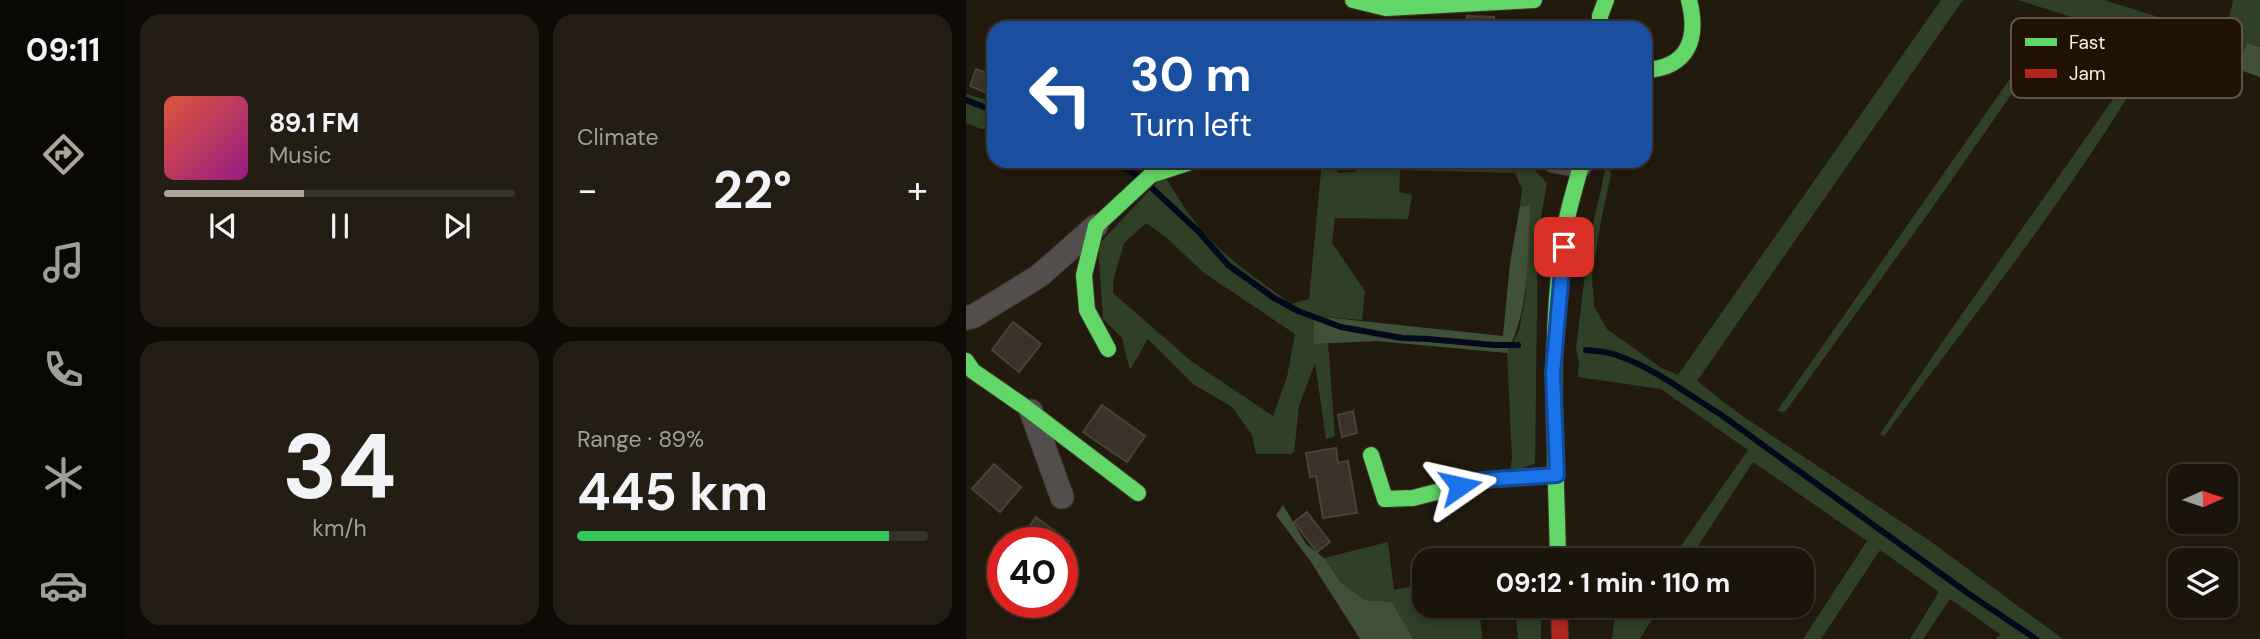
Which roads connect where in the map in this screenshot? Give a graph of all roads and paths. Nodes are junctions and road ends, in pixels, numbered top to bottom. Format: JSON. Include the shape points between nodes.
{"nodes":[{"id":1,"x":1353,"y":0,"type":"edge"},
{"id":2,"x":1534,"y":0,"type":"edge"},
{"id":3,"x":1689,"y":0,"type":"edge"},
{"id":4,"x":1601,"y":1,"type":"edge"},
{"id":5,"x":1601,"y":21,"type":"edge"},
{"id":6,"x":1652,"y":71,"type":"edge"},
{"id":7,"x":1173,"y":168,"type":"edge"},
{"id":8,"x":1580,"y":168,"type":"edge"},
{"id":9,"x":1096,"y":226,"type":"junction"},
{"id":10,"x":966,"y":318,"type":"edge"},
{"id":11,"x":1108,"y":349,"type":"dead end"},
{"id":12,"x":968,"y":368,"type":"edge"},
{"id":13,"x":1031,"y":411,"type":"junction"},
{"id":14,"x":1371,"y":455,"type":"dead end"},
{"id":15,"x":1557,"y":475,"type":"junction"},
{"id":16,"x":1138,"y":493,"type":"dead end"},
{"id":17,"x":1062,"y":497,"type":"dead end"},
{"id":18,"x":1558,"y":548,"type":"edge"},
{"id":19,"x":1559,"y":618,"type":"edge"},
{"id":20,"x":1560,"y":639,"type":"edge"}],
"edges":[{"from":1,"to":2,"type":"street","via":[[1386,8]]},
{"from":3,"to":6,"type":"street","via":[[1695,15],[1690,45],[1681,58]]},
{"from":4,"to":5,"type":"street"},
{"from":7,"to":9,"type":"street","via":[[1152,175]]},
{"from":8,"to":15,"type":"street","via":[[1566,223],[1558,297],[1553,373]]},
{"from":9,"to":10,"type":"street","via":[[1039,276]]},
{"from":9,"to":11,"type":"street","via":[[1084,275],[1087,310]]},
{"from":12,"to":13,"type":"street"},
{"from":13,"to":16,"type":"street"},
{"from":13,"to":17,"type":"street"},
{"from":14,"to":15,"type":"street","via":[[1385,499],[1413,498],[1483,480]]},
{"from":15,"to":18,"type":"street"},
{"from":19,"to":20,"type":"street"}]}
